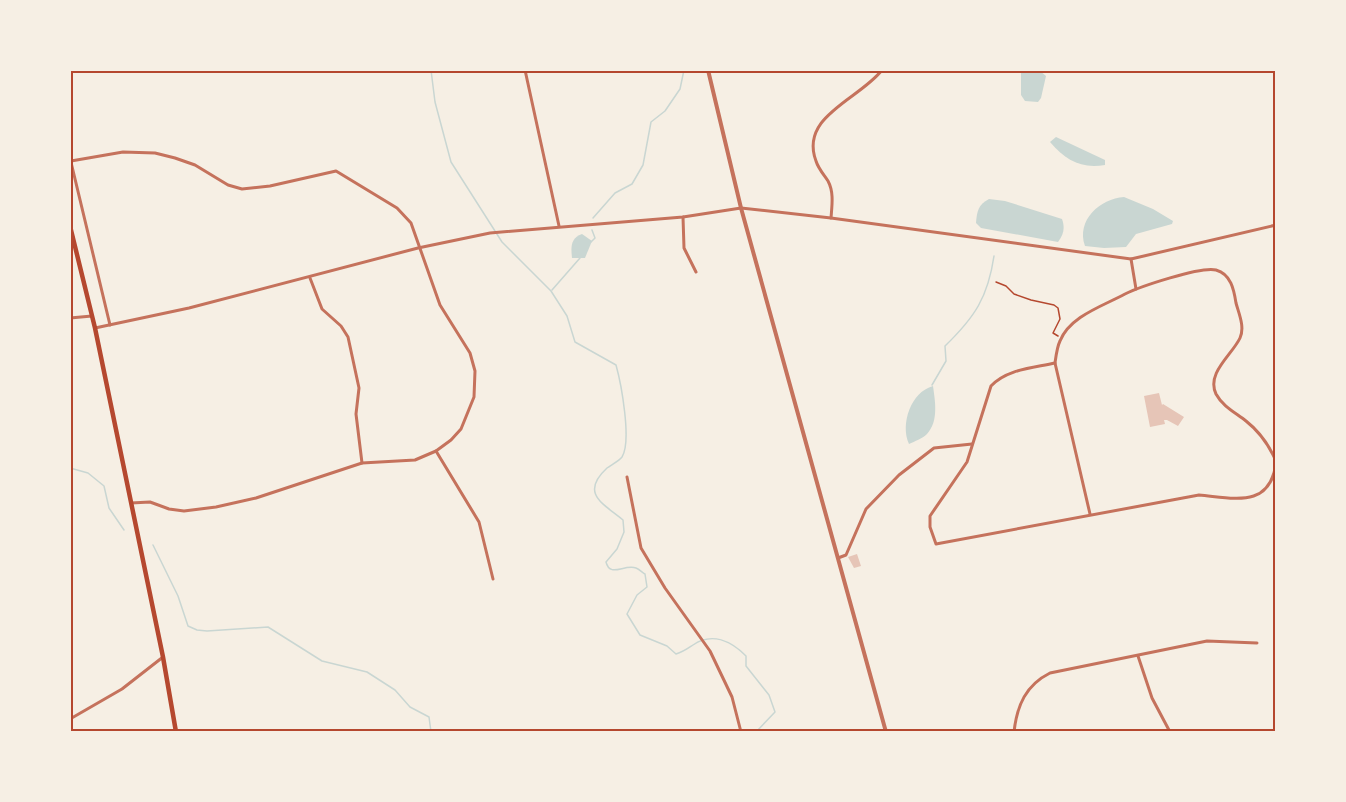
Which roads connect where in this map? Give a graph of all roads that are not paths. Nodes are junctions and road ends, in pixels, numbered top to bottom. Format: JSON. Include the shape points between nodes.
{"nodes":[{"id":1,"x":525,"y":70,"type":"edge"},
{"id":2,"x":708,"y":70,"type":"edge"},
{"id":3,"x":882,"y":70,"type":"edge"},
{"id":4,"x":71,"y":160,"type":"edge"},
{"id":5,"x":741,"y":208,"type":"junction"},
{"id":6,"x":683,"y":217,"type":"junction"},
{"id":7,"x":831,"y":218,"type":"junction"},
{"id":8,"x":1275,"y":225,"type":"edge"},
{"id":9,"x":70,"y":226,"type":"edge"},
{"id":10,"x":559,"y":226,"type":"junction"},
{"id":11,"x":418,"y":248,"type":"junction"},
{"id":12,"x":1131,"y":259,"type":"junction"},
{"id":13,"x":696,"y":272,"type":"dead end"},
{"id":14,"x":310,"y":278,"type":"junction"},
{"id":15,"x":1136,"y":289,"type":"junction"},
{"id":16,"x":92,"y":316,"type":"junction"},
{"id":17,"x":70,"y":318,"type":"edge"},
{"id":18,"x":110,"y":325,"type":"junction"},
{"id":19,"x":95,"y":328,"type":"junction"},
{"id":20,"x":1055,"y":363,"type":"junction"},
{"id":21,"x":972,"y":444,"type":"junction"},
{"id":22,"x":436,"y":451,"type":"junction"},
{"id":23,"x":1275,"y":462,"type":"edge"},
{"id":24,"x":362,"y":463,"type":"junction"},
{"id":25,"x":627,"y":477,"type":"dead end"},
{"id":26,"x":130,"y":503,"type":"junction"},
{"id":27,"x":1090,"y":514,"type":"junction"},
{"id":28,"x":838,"y":558,"type":"junction"},
{"id":29,"x":493,"y":579,"type":"dead end"},
{"id":30,"x":1257,"y":644,"type":"dead end"},
{"id":31,"x":1138,"y":656,"type":"junction"},
{"id":32,"x":163,"y":657,"type":"junction"},
{"id":33,"x":70,"y":719,"type":"edge"},
{"id":34,"x":176,"y":732,"type":"edge"},
{"id":35,"x":741,"y":732,"type":"edge"},
{"id":36,"x":886,"y":732,"type":"edge"},
{"id":37,"x":1014,"y":732,"type":"edge"},
{"id":38,"x":1170,"y":732,"type":"edge"}],
"edges":[{"from":1,"to":10,"type":"street"},
{"from":2,"to":5,"type":"street"},
{"from":3,"to":7,"type":"street","via":[[821,121],[814,134],[816,163],[832,192]]},
{"from":4,"to":11,"type":"street","via":[[123,152],[155,153],[195,165],[242,189],[336,171],[405,215]]},
{"from":4,"to":18,"type":"street"},
{"from":5,"to":6,"type":"street"},
{"from":5,"to":7,"type":"street"},
{"from":5,"to":28,"type":"street"},
{"from":6,"to":10,"type":"street"},
{"from":6,"to":13,"type":"street","via":[[684,248]]},
{"from":7,"to":12,"type":"street"},
{"from":8,"to":12,"type":"street"},
{"from":9,"to":16,"type":"main road"},
{"from":10,"to":11,"type":"street","via":[[490,233]]},
{"from":11,"to":14,"type":"street"},
{"from":11,"to":22,"type":"street","via":[[440,305],[470,353],[475,371],[470,409],[457,434]]},
{"from":12,"to":15,"type":"street"},
{"from":14,"to":18,"type":"street"},
{"from":14,"to":24,"type":"street","via":[[322,309],[348,337],[359,388],[356,414]]},
{"from":15,"to":20,"type":"street","via":[[1068,326]]},
{"from":15,"to":23,"type":"street","via":[[1200,271],[1216,270],[1226,275],[1232,284],[1242,328],[1240,338],[1217,371],[1216,393],[1228,409],[1266,441]]},
{"from":16,"to":17,"type":"street"},
{"from":16,"to":19,"type":"main road"},
{"from":18,"to":19,"type":"street"},
{"from":19,"to":26,"type":"main road"},
{"from":20,"to":21,"type":"street","via":[[997,380],[991,386]]},
{"from":20,"to":27,"type":"street"},
{"from":21,"to":27,"type":"street","via":[[967,462],[930,516],[936,544]]},
{"from":21,"to":28,"type":"street","via":[[934,448],[899,475],[866,509],[846,555]]},
{"from":22,"to":24,"type":"street","via":[[415,460]]},
{"from":22,"to":29,"type":"street","via":[[479,522]]},
{"from":23,"to":27,"type":"street","via":[[1274,477],[1256,497],[1199,495]]},
{"from":24,"to":26,"type":"street","via":[[216,507],[184,511],[150,502]]},
{"from":25,"to":35,"type":"street","via":[[641,548],[710,651],[732,697]]},
{"from":26,"to":32,"type":"main road"},
{"from":28,"to":36,"type":"street"},
{"from":30,"to":31,"type":"street","via":[[1206,641]]},
{"from":31,"to":37,"type":"street","via":[[1041,678],[1022,699]]},
{"from":31,"to":38,"type":"street","via":[[1145,683]]},
{"from":32,"to":33,"type":"street","via":[[122,689]]},
{"from":32,"to":34,"type":"main road"}]}
